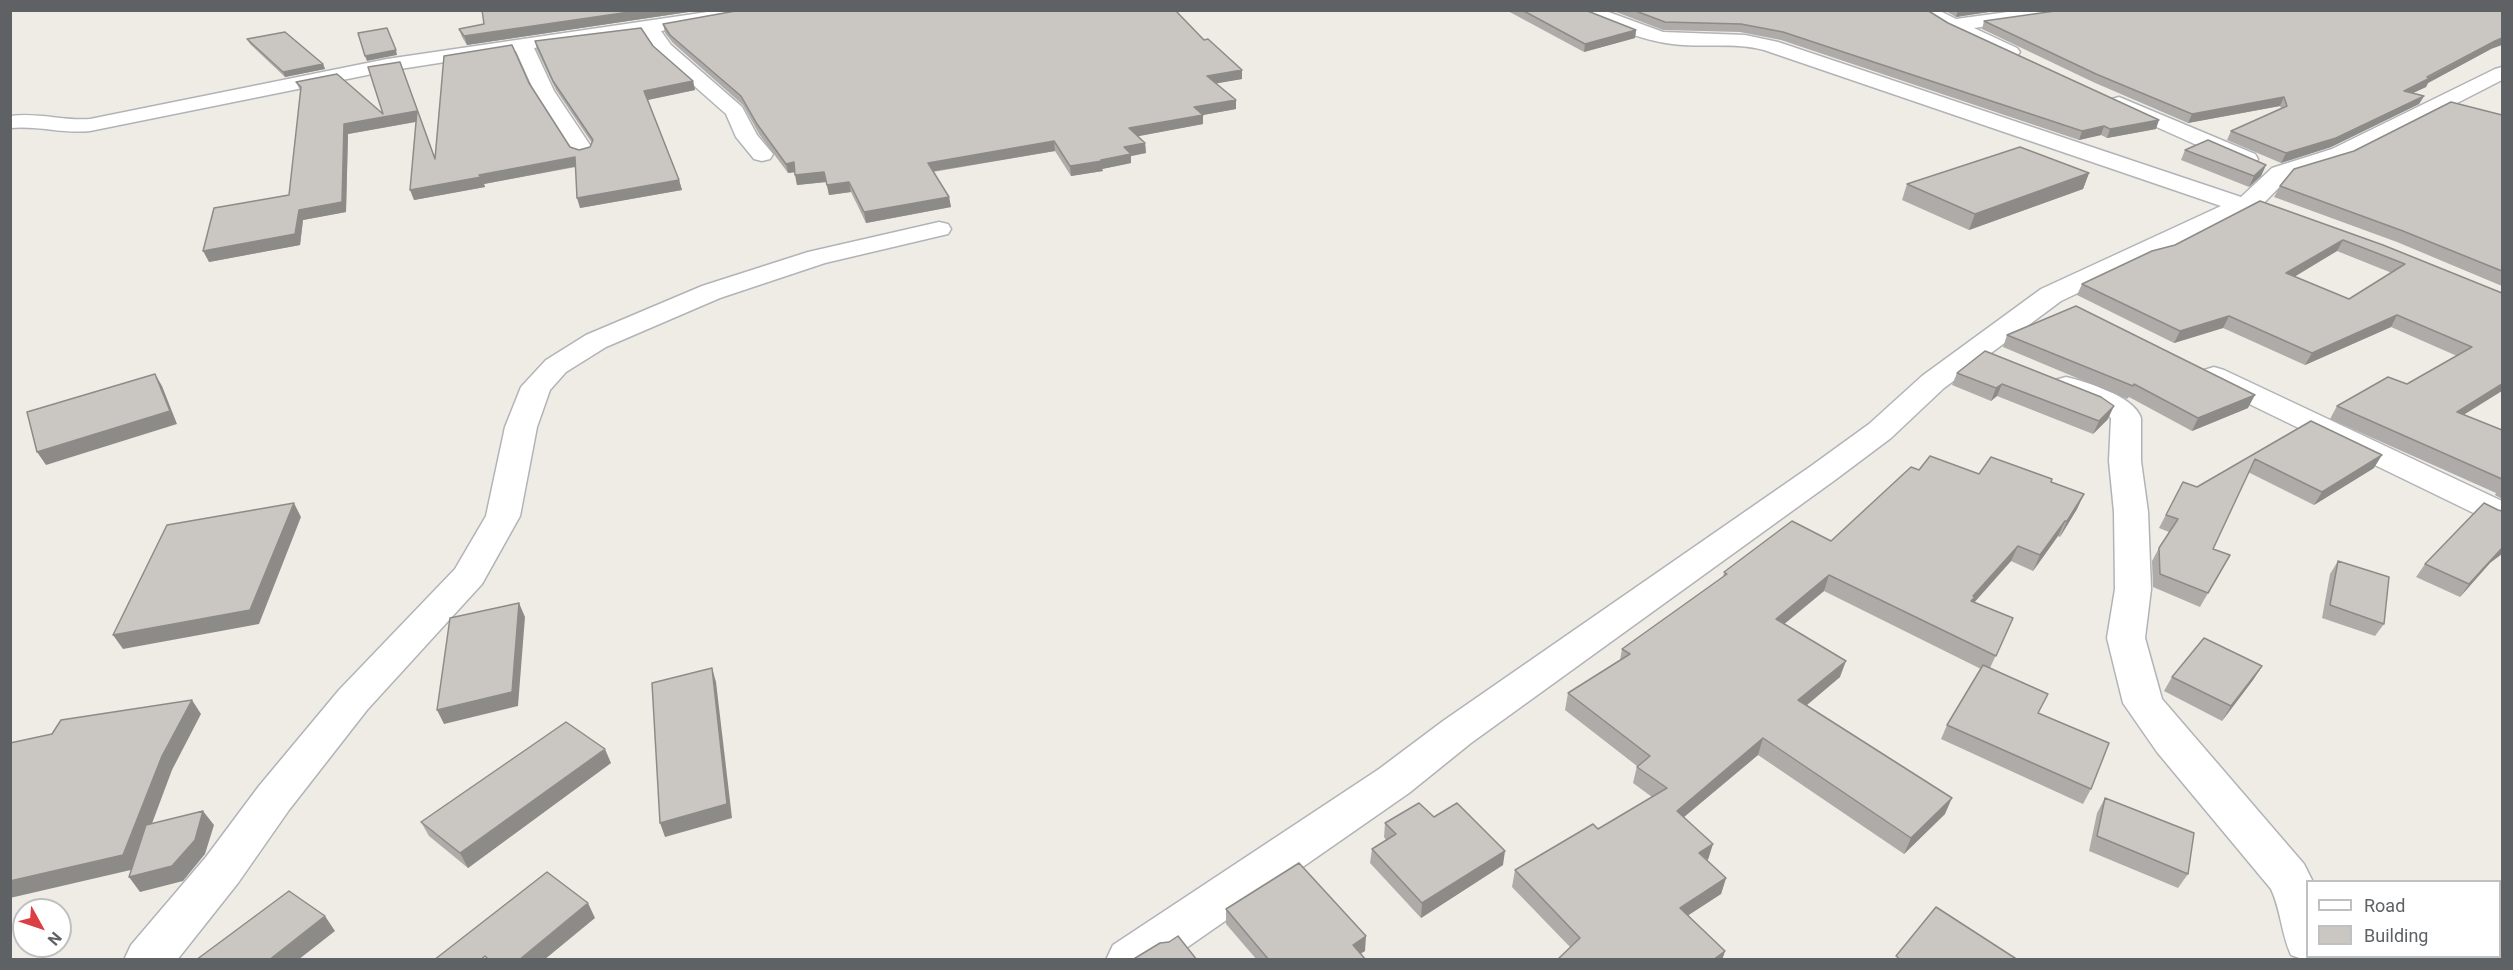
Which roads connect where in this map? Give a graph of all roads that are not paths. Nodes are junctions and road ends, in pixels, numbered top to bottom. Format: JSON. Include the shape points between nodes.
{"nodes":[{"id":1,"x":751,"y":10,"type":"edge"},
{"id":2,"x":1584,"y":10,"type":"edge"},
{"id":3,"x":1923,"y":10,"type":"edge"},
{"id":4,"x":2066,"y":10,"type":"edge"},
{"id":5,"x":1953,"y":25,"type":"junction"},
{"id":6,"x":649,"y":28,"type":"junction"},
{"id":7,"x":523,"y":44,"type":"junction"},
{"id":8,"x":2029,"y":61,"type":"edge"},
{"id":9,"x":2502,"y":72,"type":"edge"},
{"id":10,"x":2482,"y":82,"type":"junction"},
{"id":11,"x":2103,"y":96,"type":"edge"},
{"id":12,"x":2498,"y":99,"type":"dead end"},
{"id":13,"x":10,"y":122,"type":"edge"},
{"id":14,"x":583,"y":151,"type":"edge"},
{"id":15,"x":762,"y":154,"type":"dead end"},
{"id":16,"x":2280,"y":173,"type":"junction"},
{"id":17,"x":2257,"y":204,"type":"junction"},
{"id":18,"x":939,"y":229,"type":"dead end"},
{"id":19,"x":2008,"y":362,"type":"junction"},
{"id":20,"x":2189,"y":364,"type":"edge"},
{"id":21,"x":2502,"y":514,"type":"edge"},
{"id":22,"x":2306,"y":935,"type":"edge"},
{"id":23,"x":148,"y":960,"type":"edge"},
{"id":24,"x":1130,"y":960,"type":"edge"}],
"edges":[{"from":1,"to":6,"type":"street"},
{"from":2,"to":17,"type":"street","via":[[1674,39],[1734,38],[1756,42]]},
{"from":3,"to":5,"type":"street"},
{"from":4,"to":5,"type":"street"},
{"from":5,"to":8,"type":"street"},
{"from":6,"to":7,"type":"street"},
{"from":6,"to":15,"type":"street","via":[[664,49],[735,111],[747,137]]},
{"from":7,"to":13,"type":"street","via":[[387,65],[90,125],[74,127],[33,119]]},
{"from":7,"to":14,"type":"street","via":[[544,91]]},
{"from":9,"to":10,"type":"street"},
{"from":10,"to":12,"type":"street"},
{"from":10,"to":16,"type":"street","via":[[2340,154]]},
{"from":11,"to":16,"type":"street"},
{"from":16,"to":17,"type":"street"},
{"from":17,"to":19,"type":"street","via":[[2064,302]]},
{"from":18,"to":23,"type":"street","via":[[817,257],[711,292],[596,341],[556,366],[536,387],[521,427],[503,516],[469,576],[353,700]]},
{"from":19,"to":22,"type":"street","via":[[2124,412],[2133,589],[2126,638],[2143,703],[2288,878],[2300,902]]},
{"from":19,"to":24,"type":"street","via":[[1933,382],[1880,431],[1823,473],[1456,732],[1394,781]]},
{"from":20,"to":21,"type":"street"}]}
